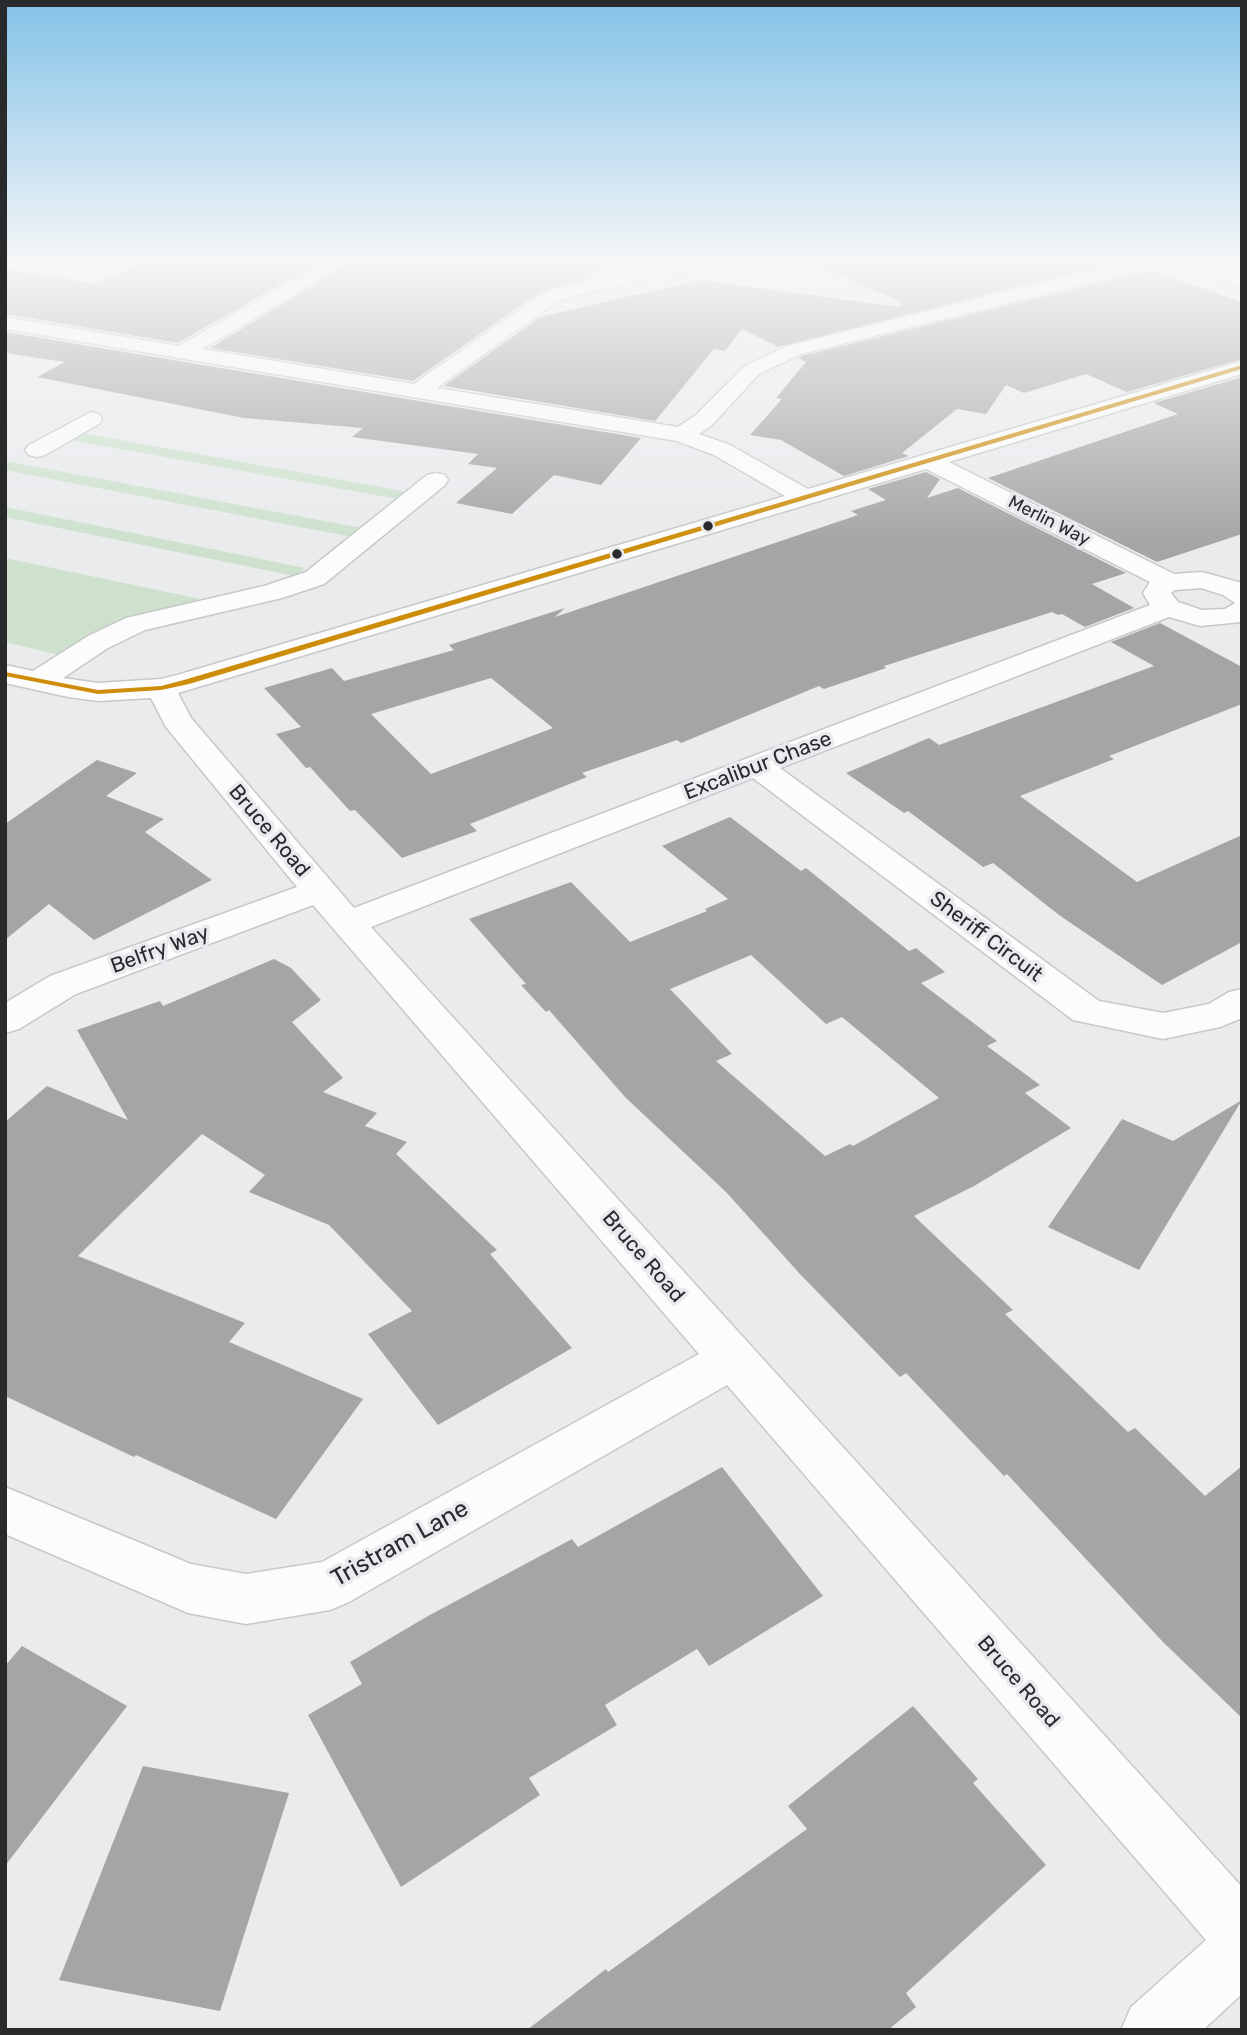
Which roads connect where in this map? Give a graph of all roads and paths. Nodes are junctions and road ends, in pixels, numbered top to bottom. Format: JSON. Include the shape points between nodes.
{"nodes":[{"id":1,"x":201,"y":355,"type":"edge"},
{"id":2,"x":469,"y":355,"type":"edge"},
{"id":3,"x":784,"y":355,"type":"edge"},
{"id":4,"x":1242,"y":367,"type":"edge"},
{"id":5,"x":419,"y":391,"type":"junction"},
{"id":6,"x":91,"y":419,"type":"dead end"},
{"id":7,"x":682,"y":435,"type":"junction"},
{"id":8,"x":37,"y":450,"type":"dead end"},
{"id":9,"x":929,"y":461,"type":"junction"},
{"id":10,"x":436,"y":480,"type":"dead end"},
{"id":11,"x":805,"y":498,"type":"junction"},
{"id":12,"x":1169,"y":595,"type":"junction"},
{"id":13,"x":1239,"y":603,"type":"edge"},
{"id":14,"x":5,"y":674,"type":"edge"},
{"id":15,"x":38,"y":681,"type":"junction"},
{"id":16,"x":161,"y":688,"type":"junction"},
{"id":17,"x":757,"y":766,"type":"junction"},
{"id":18,"x":334,"y":907,"type":"junction"},
{"id":19,"x":1242,"y":1001,"type":"edge"},
{"id":20,"x":5,"y":1020,"type":"edge"},
{"id":21,"x":733,"y":1358,"type":"junction"},
{"id":22,"x":5,"y":1510,"type":"edge"},
{"id":23,"x":1242,"y":1934,"type":"edge"},
{"id":24,"x":1242,"y":1951,"type":"edge"},
{"id":25,"x":1154,"y":2030,"type":"edge"}],
"edges":[{"from":1,"to":5,"type":"street"},
{"from":2,"to":5,"type":"street"},
{"from":3,"to":7,"type":"street","via":[[752,370],[704,420]]},
{"from":4,"to":9,"type":"street"},
{"from":5,"to":7,"type":"street"},
{"from":6,"to":8,"type":"street"},
{"from":7,"to":11,"type":"street","via":[[722,450]]},
{"from":9,"to":11,"type":"street"},
{"from":9,"to":12,"type":"street","name":"Merlin Way"},
{"from":10,"to":15,"type":"street","via":[[315,578],[136,624],[98,642]]},
{"from":11,"to":16,"type":"street"},
{"from":12,"to":13,"type":"street","via":[[1202,580]]},
{"from":12,"to":13,"type":"street","name":"Merlin Way","via":[[1200,618]]},
{"from":12,"to":17,"type":"street","name":"Excalibur Chase"},
{"from":14,"to":15,"type":"street"},
{"from":15,"to":16,"type":"street","via":[[98,692]]},
{"from":16,"to":18,"type":"street","name":"Bruce Road","via":[[177,721]]},
{"from":17,"to":18,"type":"street","name":"Excalibur Chase"},
{"from":17,"to":19,"type":"street","name":"Sheriff Circuit","via":[[1087,1010],[1163,1026],[1220,1014]]},
{"from":18,"to":20,"type":"street","name":"Belfry Way","via":[[63,985]]},
{"from":18,"to":21,"type":"street","name":"Bruce Road"},
{"from":21,"to":22,"type":"street","name":"Tristram Lane","via":[[330,1585],[246,1599],[188,1588]]},
{"from":21,"to":23,"type":"street","name":"Bruce Road"},
{"from":24,"to":25,"type":"street"}]}
